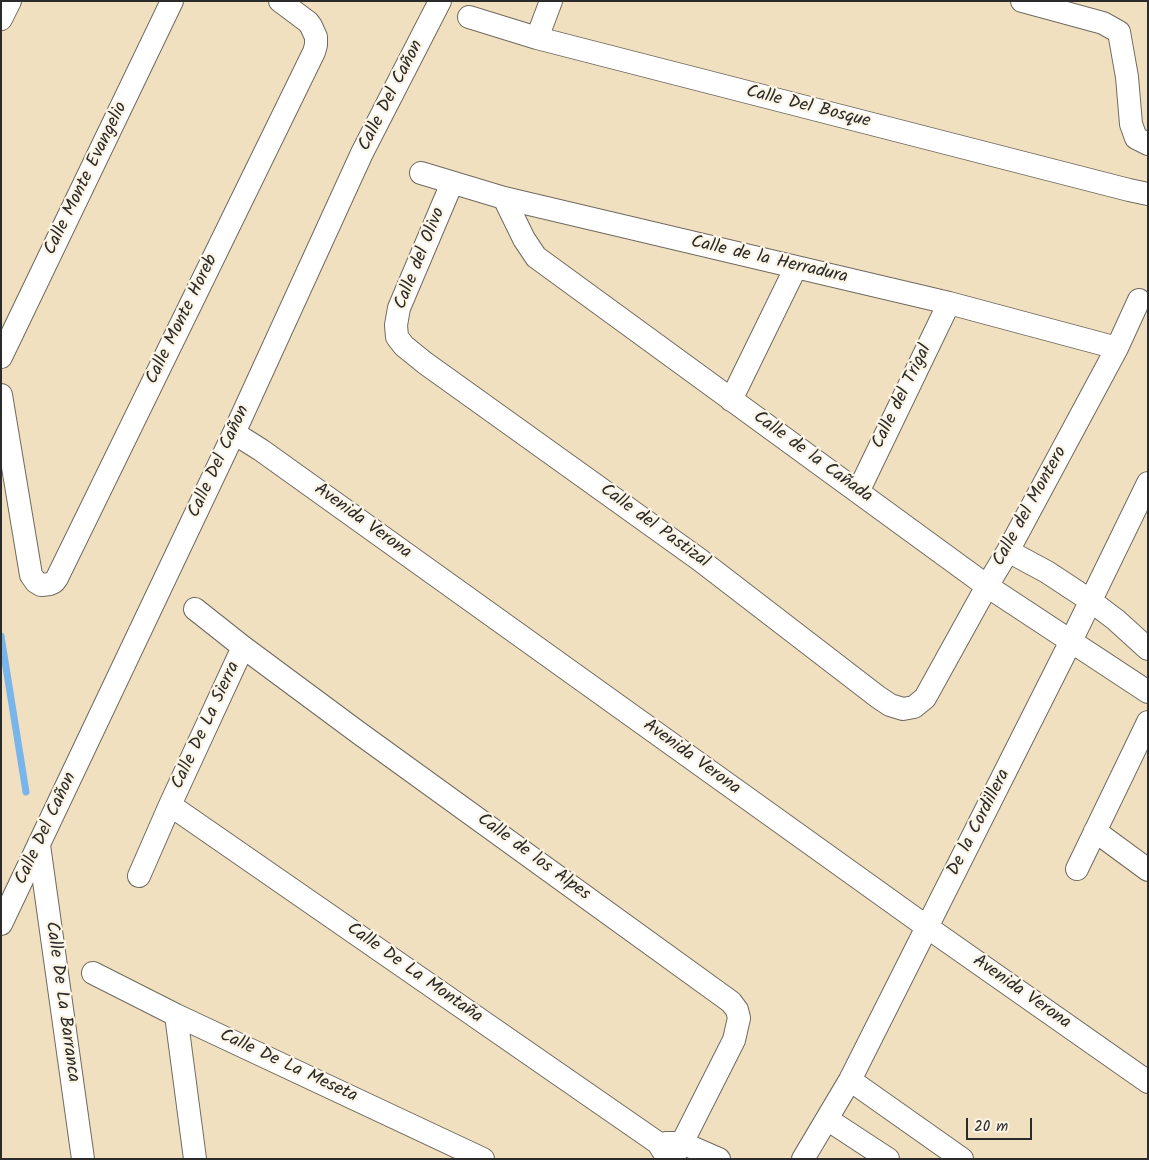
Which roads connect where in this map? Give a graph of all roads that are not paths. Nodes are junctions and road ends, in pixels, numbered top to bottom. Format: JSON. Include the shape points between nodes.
{"nodes":[{"id":1,"x":10,"y":1,"type":"edge"},
{"id":2,"x":172,"y":1,"type":"edge"},
{"id":3,"x":280,"y":1,"type":"edge"},
{"id":4,"x":440,"y":1,"type":"edge"},
{"id":5,"x":552,"y":1,"type":"edge"},
{"id":6,"x":1022,"y":1,"type":"edge"},
{"id":7,"x":469,"y":17,"type":"dead end"},
{"id":8,"x":1,"y":18,"type":"edge"},
{"id":9,"x":537,"y":38,"type":"junction"},
{"id":10,"x":1148,"y":144,"type":"edge"},
{"id":11,"x":421,"y":173,"type":"dead end"},
{"id":12,"x":452,"y":183,"type":"junction"},
{"id":13,"x":1148,"y":194,"type":"edge"},
{"id":14,"x":504,"y":198,"type":"junction"},
{"id":15,"x":796,"y":267,"type":"junction"},
{"id":16,"x":1139,"y":300,"type":"dead end"},
{"id":17,"x":949,"y":302,"type":"junction"},
{"id":18,"x":397,"y":337,"type":"joint"},
{"id":19,"x":1117,"y":348,"type":"junction"},
{"id":20,"x":1,"y":357,"type":"edge"},
{"id":21,"x":1,"y":395,"type":"edge"},
{"id":22,"x":731,"y":400,"type":"junction"},
{"id":23,"x":234,"y":433,"type":"junction"},
{"id":24,"x":1148,"y":483,"type":"edge"},
{"id":25,"x":858,"y":492,"type":"junction"},
{"id":26,"x":1008,"y":551,"type":"junction"},
{"id":27,"x":987,"y":586,"type":"junction"},
{"id":28,"x":1091,"y":601,"type":"junction"},
{"id":29,"x":195,"y":608,"type":"dead end"},
{"id":30,"x":1071,"y":641,"type":"junction"},
{"id":31,"x":243,"y":647,"type":"junction"},
{"id":32,"x":1148,"y":649,"type":"edge"},
{"id":33,"x":1148,"y":692,"type":"edge"},
{"id":34,"x":914,"y":708,"type":"joint"},
{"id":35,"x":1148,"y":722,"type":"edge"},
{"id":36,"x":170,"y":805,"type":"junction"},
{"id":37,"x":1095,"y":831,"type":"junction"},
{"id":38,"x":39,"y":845,"type":"junction"},
{"id":39,"x":1077,"y":869,"type":"dead end"},
{"id":40,"x":1148,"y":870,"type":"edge"},
{"id":41,"x":139,"y":876,"type":"dead end"},
{"id":42,"x":1,"y":924,"type":"edge"},
{"id":43,"x":927,"y":927,"type":"junction"},
{"id":44,"x":94,"y":972,"type":"dead end"},
{"id":45,"x":176,"y":1015,"type":"junction"},
{"id":46,"x":850,"y":1080,"type":"junction"},
{"id":47,"x":1148,"y":1082,"type":"edge"},
{"id":48,"x":826,"y":1119,"type":"junction"},
{"id":49,"x":670,"y":1151,"type":"edge"},
{"id":50,"x":935,"y":1151,"type":"edge"},
{"id":51,"x":83,"y":1159,"type":"edge"},
{"id":52,"x":195,"y":1159,"type":"edge"},
{"id":53,"x":483,"y":1159,"type":"edge"},
{"id":54,"x":719,"y":1159,"type":"edge"},
{"id":55,"x":803,"y":1159,"type":"edge"},
{"id":56,"x":888,"y":1159,"type":"edge"},
{"id":57,"x":962,"y":1159,"type":"edge"}],
"edges":[{"from":1,"to":8,"type":"street"},
{"from":2,"to":20,"type":"street","name":"Calle Monte Evangelio"},
{"from":3,"to":21,"type":"street","name":"Calle Monte Horeb","via":[[308,22],[314,32],[314,52],[57,578],[50,584],[36,582],[31,575]]},
{"from":4,"to":23,"type":"street","name":"Calle Del Cañon","via":[[362,153]]},
{"from":5,"to":9,"type":"street"},
{"from":6,"to":10,"type":"street","via":[[1103,23],[1119,32],[1131,124],[1136,138]]},
{"from":7,"to":9,"type":"street","name":"Calle Del Bosque"},
{"from":9,"to":13,"type":"street","name":"Calle Del Bosque"},
{"from":11,"to":12,"type":"street","name":"Calle de la Herradura"},
{"from":12,"to":14,"type":"street","name":"Calle de la Herradura"},
{"from":12,"to":18,"type":"street","name":"Calle del Olivo","via":[[399,308]]},
{"from":14,"to":15,"type":"street","name":"Calle de la Herradura"},
{"from":14,"to":22,"type":"street","name":"Calle de la Cañada","via":[[536,258]]},
{"from":15,"to":17,"type":"street","name":"Calle de la Herradura"},
{"from":15,"to":22,"type":"street"},
{"from":16,"to":19,"type":"street","name":"Calle del Montero"},
{"from":17,"to":19,"type":"street","name":"Calle de la Herradura"},
{"from":17,"to":25,"type":"street","name":"Calle del Trigal"},
{"from":18,"to":34,"type":"street","name":"Calle del Pastizal","via":[[425,363],[700,560],[878,697],[903,709]]},
{"from":19,"to":26,"type":"street","name":"Calle del Montero"},
{"from":22,"to":25,"type":"street","name":"Calle de la Cañada"},
{"from":23,"to":38,"type":"street","name":"Calle Del Cañon"},
{"from":23,"to":43,"type":"street","name":"Avenida Verona"},
{"from":24,"to":28,"type":"street","name":"De la Cordillera"},
{"from":25,"to":27,"type":"street","name":"Calle de la Cañada"},
{"from":26,"to":27,"type":"street","name":"Calle del Montero"},
{"from":26,"to":28,"type":"street"},
{"from":27,"to":30,"type":"street","name":"Calle de la Cañada"},
{"from":27,"to":34,"type":"street","name":"Calle del Montero","via":[[925,698]]},
{"from":28,"to":30,"type":"street","name":"De la Cordillera"},
{"from":28,"to":32,"type":"street"},
{"from":29,"to":31,"type":"street","name":"Calle de los Alpes"},
{"from":30,"to":33,"type":"street","name":"Calle de la Cañada"},
{"from":30,"to":43,"type":"street","name":"De la Cordillera"},
{"from":31,"to":36,"type":"street","name":"Calle De La Sierra"},
{"from":31,"to":49,"type":"street","name":"Calle de los Alpes","via":[[731,1002],[739,1018],[734,1040]]},
{"from":35,"to":37,"type":"street"},
{"from":36,"to":41,"type":"street","name":"Calle De La Sierra"},
{"from":36,"to":49,"type":"street","name":"Calle De La Montaña"},
{"from":37,"to":39,"type":"street"},
{"from":37,"to":40,"type":"street"},
{"from":38,"to":42,"type":"street","name":"Calle Del Cañon"},
{"from":38,"to":51,"type":"street","name":"Calle De La Barranca"},
{"from":43,"to":46,"type":"street","name":"De la Cordillera"},
{"from":43,"to":47,"type":"street","name":"Avenida Verona"},
{"from":44,"to":45,"type":"street","name":"Calle De La Meseta"},
{"from":45,"to":52,"type":"street"},
{"from":45,"to":53,"type":"street","name":"Calle De La Meseta"},
{"from":46,"to":48,"type":"street","name":"De la Cordillera"},
{"from":46,"to":50,"type":"street"},
{"from":48,"to":55,"type":"street","name":"De la Cordillera"},
{"from":48,"to":56,"type":"street"},
{"from":49,"to":54,"type":"street","name":"Calle De La Montaña"},
{"from":50,"to":57,"type":"street"}]}
